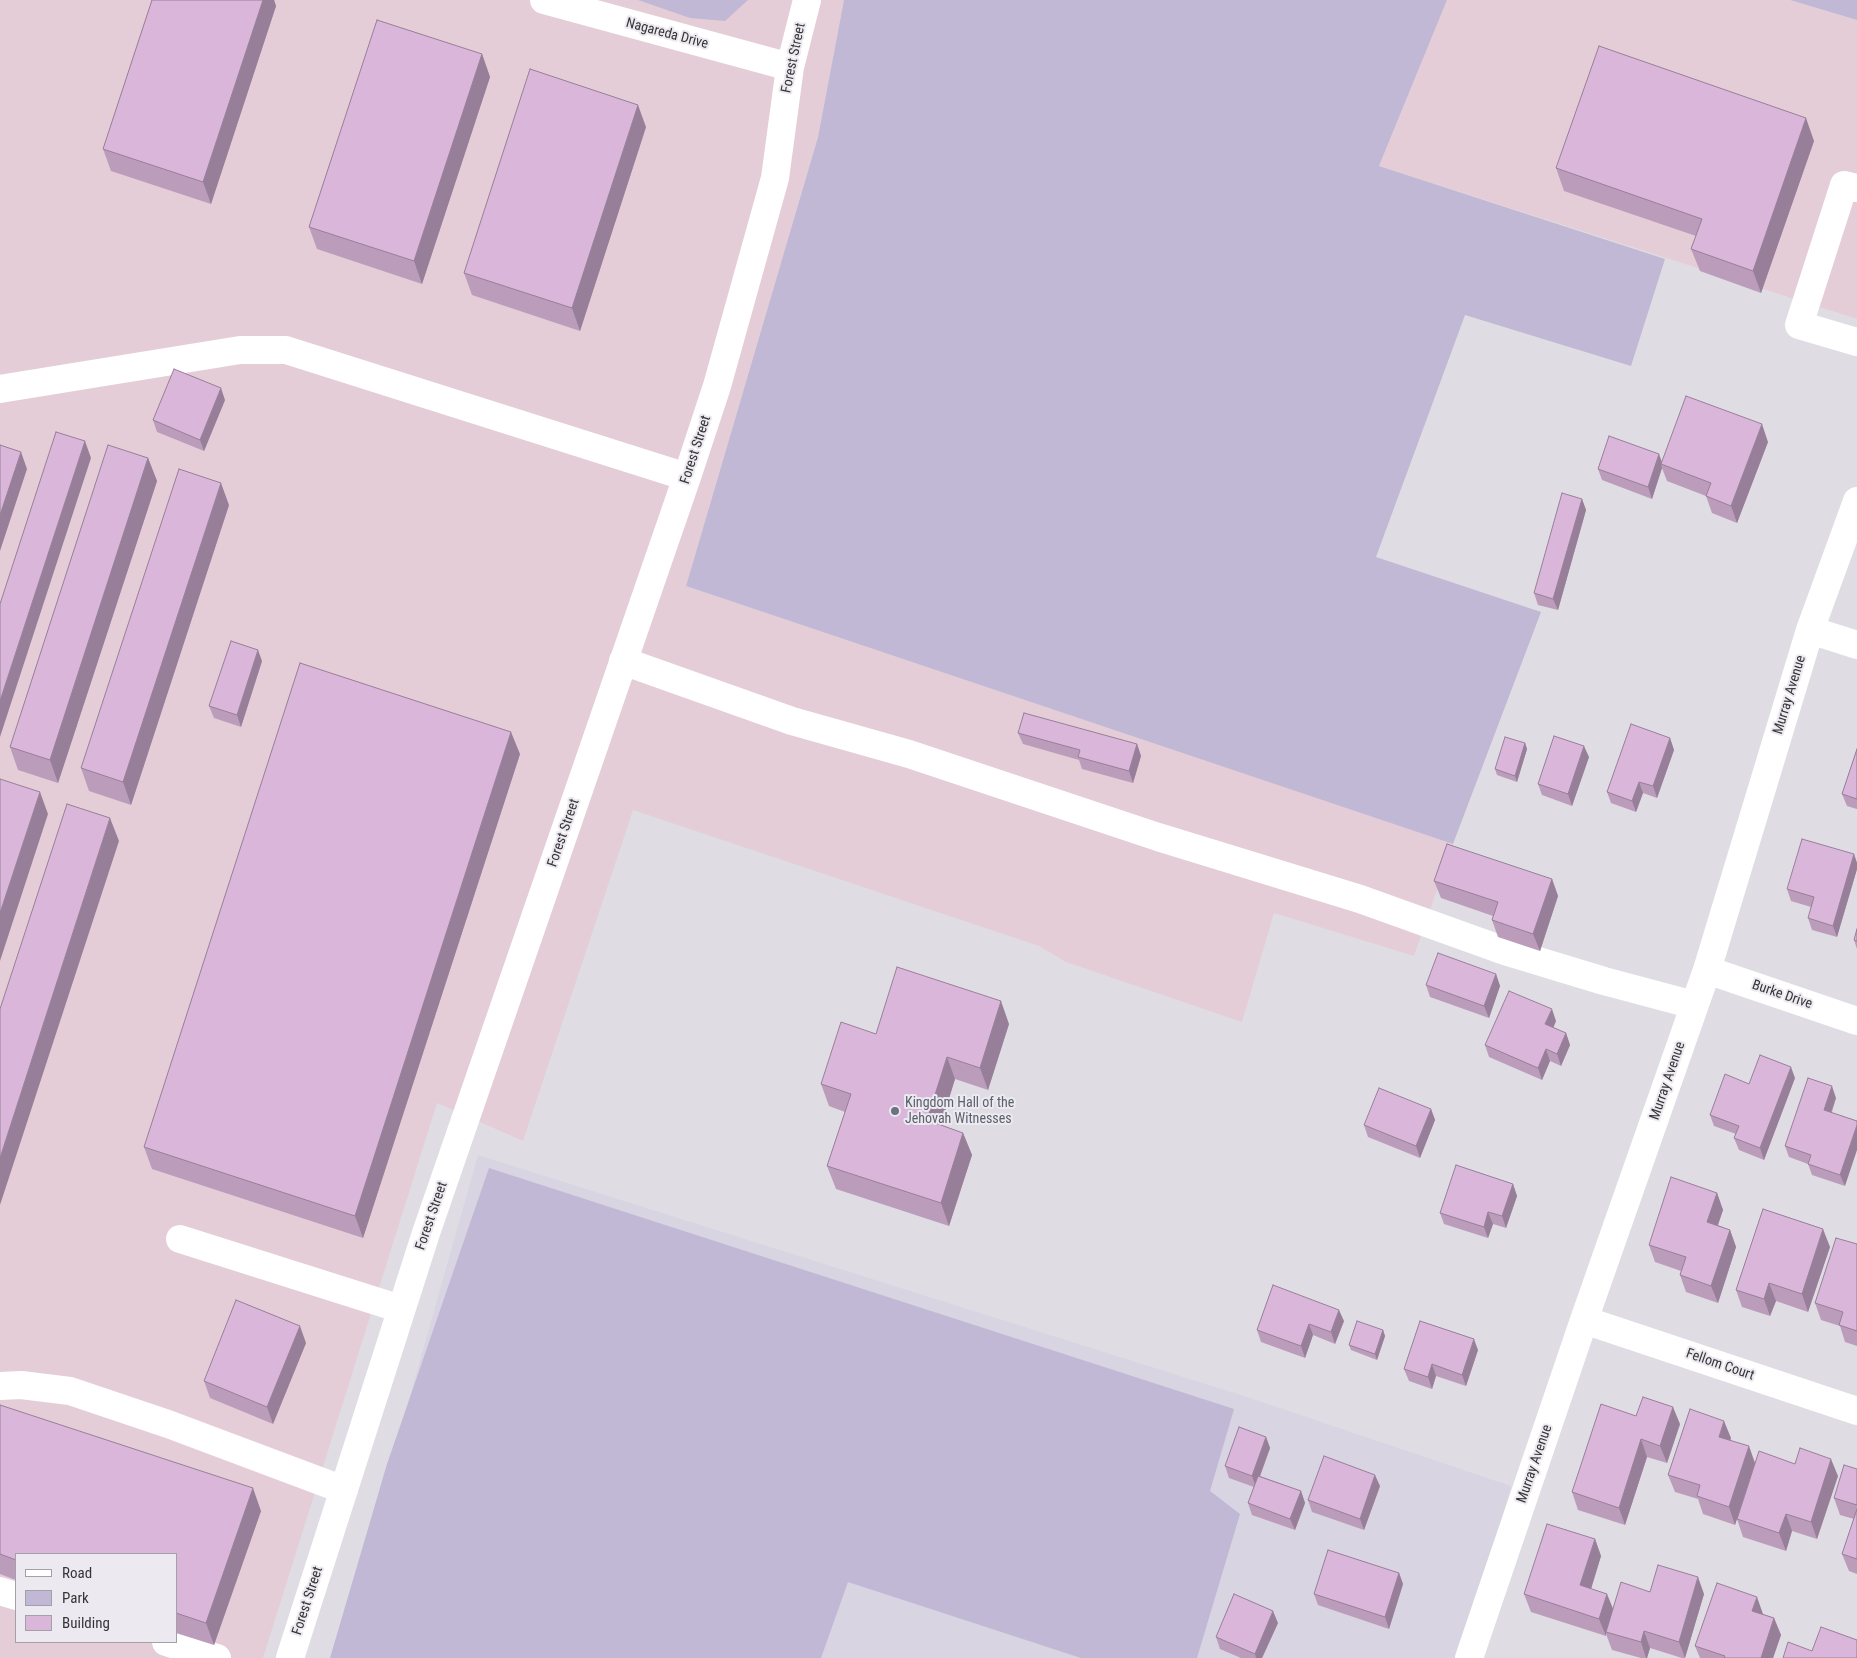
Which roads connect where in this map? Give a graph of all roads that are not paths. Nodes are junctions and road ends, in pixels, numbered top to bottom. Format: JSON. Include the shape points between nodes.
{"nodes":[{"id":1,"x":544,"y":0,"type":"edge"},
{"id":2,"x":807,"y":0,"type":"edge"},
{"id":3,"x":790,"y":67,"type":"junction"},
{"id":4,"x":1857,"y":188,"type":"edge"},
{"id":5,"x":1857,"y":342,"type":"edge"},
{"id":6,"x":0,"y":389,"type":"edge"},
{"id":7,"x":687,"y":477,"type":"junction"},
{"id":8,"x":1857,"y":501,"type":"edge"},
{"id":9,"x":1810,"y":630,"type":"junction"},
{"id":10,"x":1857,"y":645,"type":"edge"},
{"id":11,"x":623,"y":662,"type":"junction"},
{"id":12,"x":1707,"y":970,"type":"junction"},
{"id":13,"x":1694,"y":1004,"type":"junction"},
{"id":14,"x":1857,"y":1021,"type":"edge"},
{"id":15,"x":180,"y":1239,"type":"dead end"},
{"id":16,"x":401,"y":1309,"type":"junction"},
{"id":17,"x":1584,"y":1320,"type":"junction"},
{"id":18,"x":0,"y":1386,"type":"edge"},
{"id":19,"x":1857,"y":1411,"type":"edge"},
{"id":20,"x":344,"y":1490,"type":"junction"},
{"id":21,"x":0,"y":1591,"type":"edge"},
{"id":22,"x":15,"y":1596,"type":"edge"},
{"id":23,"x":169,"y":1643,"type":"edge"},
{"id":24,"x":217,"y":1658,"type":"edge"},
{"id":25,"x":290,"y":1658,"type":"edge"},
{"id":26,"x":1469,"y":1658,"type":"edge"}],
"edges":[{"from":1,"to":3,"type":"street","name":"Nagareda Drive"},
{"from":2,"to":3,"type":"street","name":"Forest Street"},
{"from":3,"to":7,"type":"street","name":"Forest Street","via":[[775,178],[717,386]]},
{"from":4,"to":5,"type":"street","via":[[1844,184],[1799,325]]},
{"from":6,"to":7,"type":"street","via":[[240,350],[286,350]]},
{"from":7,"to":11,"type":"street","name":"Forest Street"},
{"from":8,"to":9,"type":"street","name":"Murray Avenue"},
{"from":9,"to":10,"type":"street"},
{"from":9,"to":12,"type":"street","name":"Murray Avenue"},
{"from":11,"to":13,"type":"street","via":[[792,721],[909,754],[1158,837],[1360,899],[1505,951]]},
{"from":11,"to":16,"type":"street","name":"Forest Street"},
{"from":12,"to":13,"type":"street","name":"Murray Avenue"},
{"from":12,"to":14,"type":"street","name":"Burke Drive"},
{"from":13,"to":17,"type":"street","name":"Murray Avenue"},
{"from":15,"to":16,"type":"street"},
{"from":16,"to":20,"type":"street","name":"Forest Street"},
{"from":17,"to":19,"type":"street","name":"Fellom Court"},
{"from":17,"to":26,"type":"street","name":"Murray Avenue"},
{"from":18,"to":20,"type":"street","via":[[70,1391]]},
{"from":20,"to":25,"type":"street","name":"Forest Street"},
{"from":21,"to":22,"type":"street"},
{"from":23,"to":24,"type":"street"}]}
